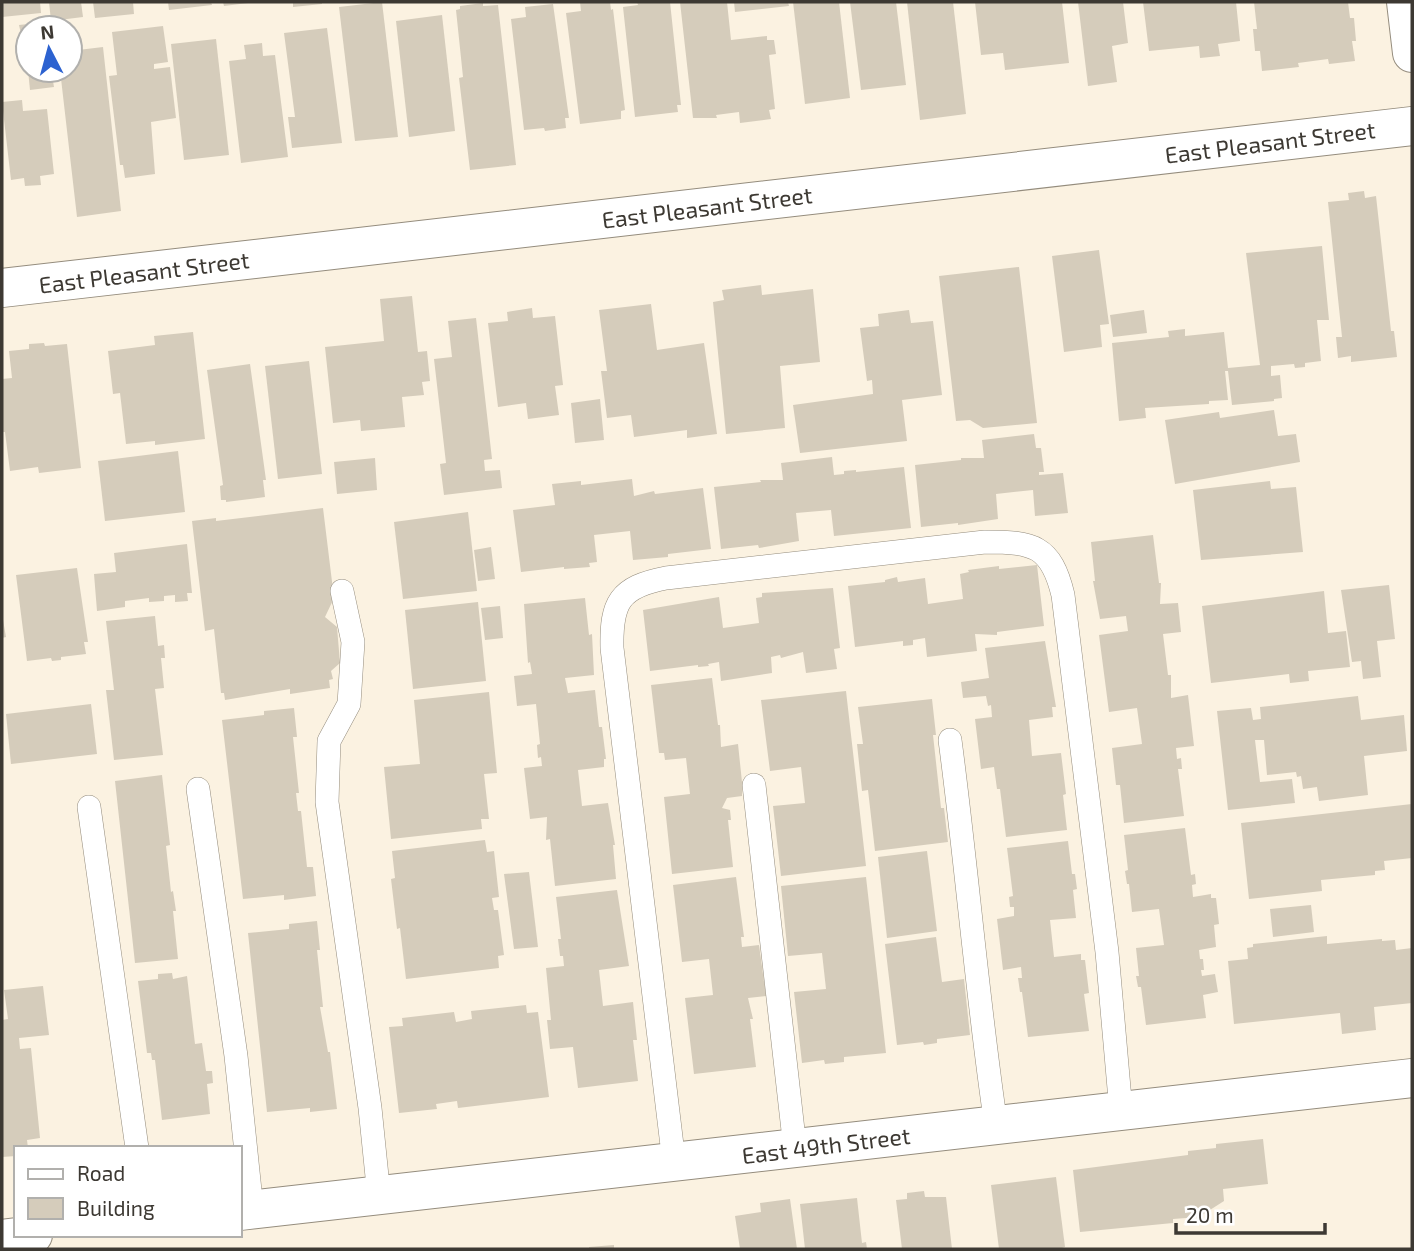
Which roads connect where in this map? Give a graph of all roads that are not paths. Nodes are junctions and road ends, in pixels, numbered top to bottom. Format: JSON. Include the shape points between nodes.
{"nodes":[{"id":1,"x":1406,"y":2,"type":"edge"},
{"id":2,"x":1412,"y":53,"type":"edge"},
{"id":3,"x":1412,"y":126,"type":"edge"},
{"id":4,"x":2,"y":288,"type":"edge"},
{"id":5,"x":342,"y":591,"type":"dead end"},
{"id":6,"x":950,"y":740,"type":"dead end"},
{"id":7,"x":754,"y":785,"type":"dead end"},
{"id":8,"x":198,"y":789,"type":"dead end"},
{"id":9,"x":89,"y":807,"type":"dead end"},
{"id":10,"x":1412,"y":1078,"type":"edge"},
{"id":11,"x":1121,"y":1111,"type":"junction"},
{"id":12,"x":996,"y":1125,"type":"junction"},
{"id":13,"x":137,"y":1146,"type":"edge"},
{"id":14,"x":242,"y":1146,"type":"edge"},
{"id":15,"x":795,"y":1148,"type":"junction"},
{"id":16,"x":242,"y":1149,"type":"edge"},
{"id":17,"x":674,"y":1162,"type":"junction"},
{"id":18,"x":379,"y":1196,"type":"junction"},
{"id":19,"x":246,"y":1211,"type":"edge"}],
"edges":[{"from":1,"to":2,"type":"street"},
{"from":3,"to":4,"type":"street","name":"East Pleasant Street"},
{"from":5,"to":18,"type":"lane","via":[[353,642],[349,704],[329,741],[327,802]]},
{"from":6,"to":12,"type":"lane"},
{"from":7,"to":15,"type":"lane"},
{"from":8,"to":14,"type":"lane","via":[[236,1056]]},
{"from":9,"to":13,"type":"lane"},
{"from":10,"to":11,"type":"street","name":"East 49th Street"},
{"from":11,"to":12,"type":"street","name":"East 49th Street"},
{"from":11,"to":17,"type":"lane","via":[[1107,952],[1063,595],[1057,570],[1044,554],[1030,545],[985,542],[666,578],[628,592],[616,605],[612,637]]},
{"from":12,"to":15,"type":"street","name":"East 49th Street"},
{"from":15,"to":17,"type":"street","name":"East 49th Street"},
{"from":16,"to":19,"type":"lane"},
{"from":17,"to":18,"type":"street","name":"East 49th Street"},
{"from":18,"to":19,"type":"street","name":"East 49th Street"}]}
